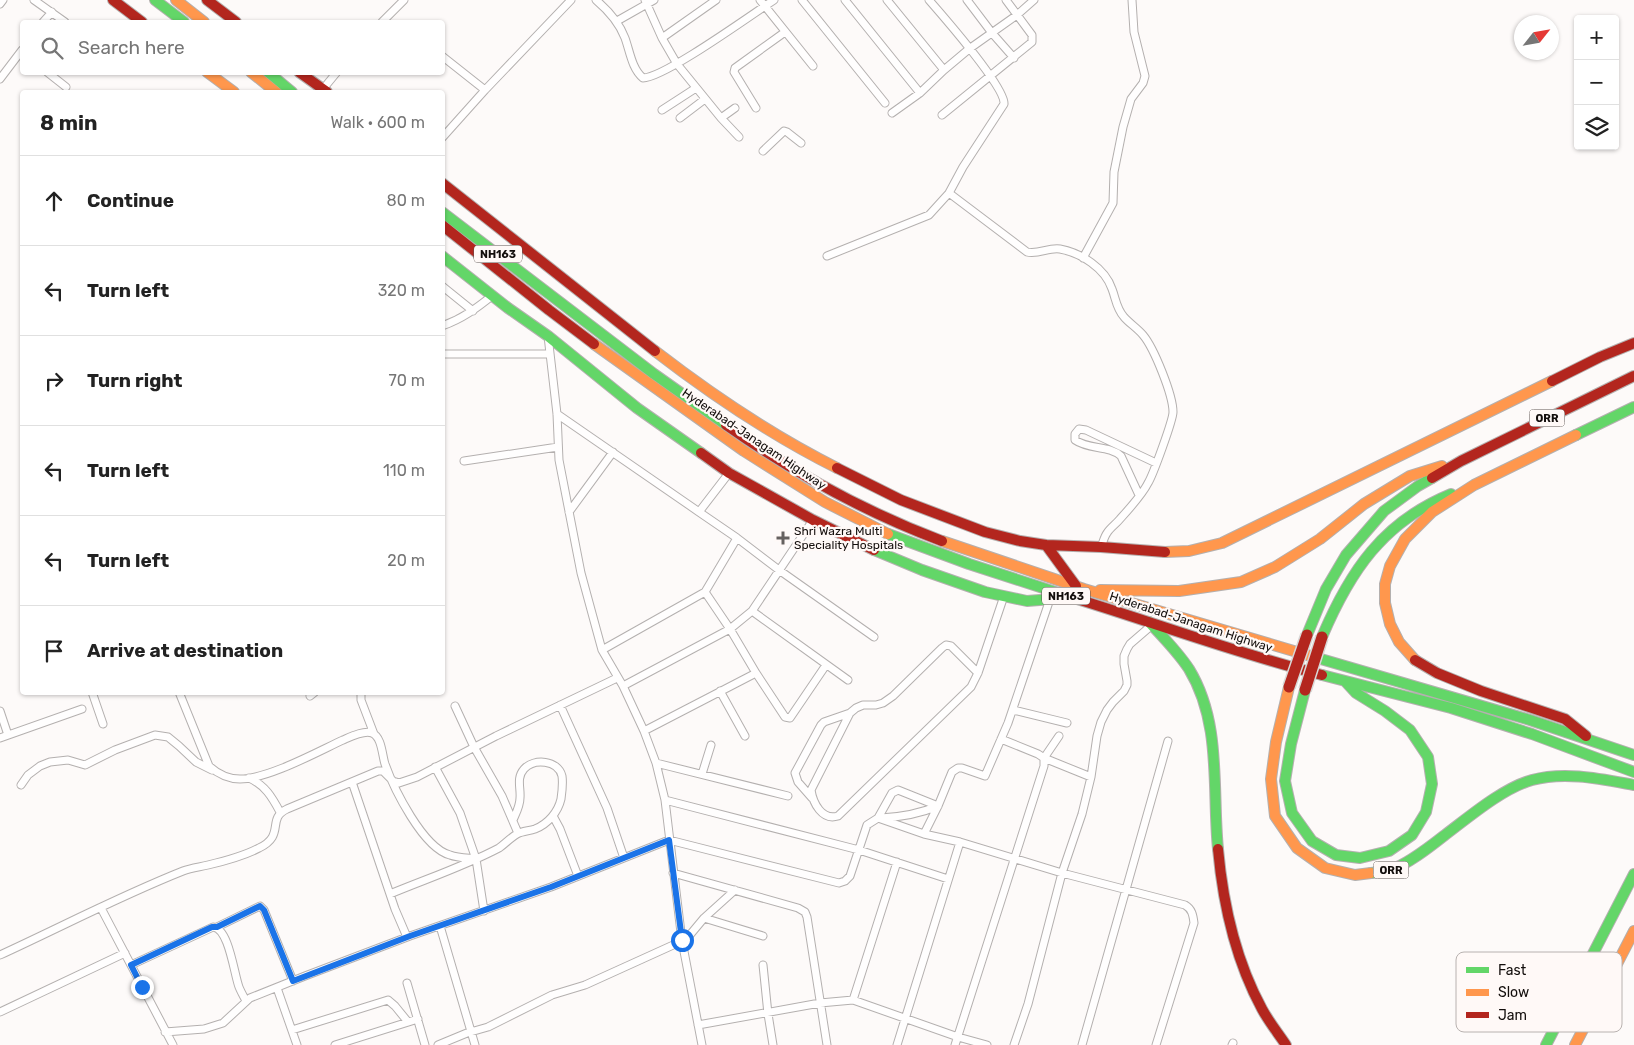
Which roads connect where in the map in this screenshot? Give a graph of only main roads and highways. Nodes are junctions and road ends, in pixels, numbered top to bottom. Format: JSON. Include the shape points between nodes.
{"nodes":[{"id":1,"x":113,"y":0,"type":"edge"},
{"id":2,"x":154,"y":0,"type":"edge"},
{"id":3,"x":176,"y":0,"type":"edge"},
{"id":4,"x":207,"y":0,"type":"edge"},
{"id":5,"x":139,"y":20,"type":"edge"},
{"id":6,"x":181,"y":20,"type":"edge"},
{"id":7,"x":201,"y":20,"type":"edge"},
{"id":8,"x":233,"y":20,"type":"edge"},
{"id":9,"x":211,"y":75,"type":"edge"},
{"id":10,"x":255,"y":75,"type":"edge"},
{"id":11,"x":272,"y":75,"type":"edge"},
{"id":12,"x":303,"y":75,"type":"edge"},
{"id":13,"x":231,"y":90,"type":"edge"},
{"id":14,"x":274,"y":90,"type":"edge"},
{"id":15,"x":290,"y":90,"type":"edge"},
{"id":16,"x":324,"y":90,"type":"edge"},
{"id":17,"x":445,"y":185,"type":"edge"},
{"id":18,"x":445,"y":214,"type":"edge"},
{"id":19,"x":445,"y":228,"type":"edge"},
{"id":20,"x":445,"y":258,"type":"edge"},
{"id":21,"x":1634,"y":343,"type":"edge"},
{"id":22,"x":1634,"y":376,"type":"edge"},
{"id":23,"x":1634,"y":407,"type":"edge"},
{"id":24,"x":1461,"y":460,"type":"junction"},
{"id":25,"x":1474,"y":485,"type":"junction"},
{"id":26,"x":1046,"y":545,"type":"junction"},
{"id":27,"x":1080,"y":588,"type":"junction"},
{"id":28,"x":1069,"y":597,"type":"junction"},
{"id":29,"x":1150,"y":623,"type":"junction"},
{"id":30,"x":1345,"y":681,"type":"junction"},
{"id":31,"x":1592,"y":741,"type":"junction"},
{"id":32,"x":1634,"y":755,"type":"edge"},
{"id":33,"x":1634,"y":772,"type":"edge"},
{"id":34,"x":1634,"y":785,"type":"edge"},
{"id":35,"x":1634,"y":874,"type":"edge"},
{"id":36,"x":1634,"y":931,"type":"edge"},
{"id":37,"x":1594,"y":952,"type":"edge"},
{"id":38,"x":1622,"y":954,"type":"edge"},
{"id":39,"x":1553,"y":1032,"type":"edge"},
{"id":40,"x":1582,"y":1032,"type":"edge"},
{"id":41,"x":1286,"y":1045,"type":"edge"},
{"id":42,"x":1546,"y":1045,"type":"edge"},
{"id":43,"x":1575,"y":1045,"type":"edge"}],
"edges":[{"from":1,"to":5,"type":"main road"},
{"from":2,"to":6,"type":"main road"},
{"from":3,"to":7,"type":"main road"},
{"from":4,"to":8,"type":"main road"},
{"from":9,"to":13,"type":"main road"},
{"from":10,"to":14,"type":"main road"},
{"from":11,"to":15,"type":"main road"},
{"from":12,"to":16,"type":"main road"},
{"from":17,"to":26,"type":"main road","via":[[681,371],[811,455],[910,503],[985,532]]},
{"from":18,"to":27,"type":"main road","name":"Hyderabad-Janagam Highway","number":"NH163","via":[[654,374],[756,446],[808,478],[911,529]]},
{"from":19,"to":28,"type":"main road","name":"Hyderabad-Janagam Highway","number":"NH163","via":[[636,376],[825,502],[886,533]]},
{"from":20,"to":28,"type":"main road","via":[[637,408],[729,473],[813,520],[922,570],[985,592],[1027,601]]},
{"from":21,"to":26,"type":"main road","via":[[1591,361],[1222,543],[1189,551],[1164,552]]},
{"from":22,"to":24,"type":"main road","number":"ORR"},
{"from":23,"to":25,"type":"main road","number":"ORR"},
{"from":24,"to":27,"type":"main road","number":"ORR","via":[[1410,476],[1364,504],[1313,544],[1275,567],[1241,582],[1179,592]]},
{"from":24,"to":34,"type":"main road","number":"ORR","bridge":true,"via":[[1384,511],[1346,555],[1326,589],[1289,686],[1276,742],[1271,779],[1275,816],[1297,848],[1325,868],[1354,875],[1391,870],[1423,852],[1504,793],[1531,780],[1574,776]]},
{"from":25,"to":30,"type":"main road","number":"ORR","bridge":true,"via":[[1422,506],[1393,527],[1363,559],[1340,597],[1322,637],[1305,690],[1285,781],[1292,813],[1312,841],[1336,855],[1360,858],[1389,851],[1412,835],[1426,812],[1432,784],[1428,757],[1410,730],[1356,693]]},
{"from":25,"to":31,"type":"main road","number":"ORR","via":[[1432,512],[1405,539],[1390,566],[1385,584],[1390,624],[1399,642],[1415,660],[1437,673],[1566,719]]},
{"from":26,"to":27,"type":"main road"},
{"from":27,"to":31,"type":"main road","name":"Hyderabad-Janagam Highway","number":"NH163"},
{"from":28,"to":29,"type":"main road","name":"Hyderabad-Janagam Highway","number":"NH163"},
{"from":29,"to":30,"type":"main road","name":"Hyderabad-Janagam Highway","number":"NH163","via":[[1273,663]]},
{"from":29,"to":41,"type":"main road","via":[[1191,672],[1204,701],[1213,741],[1218,859],[1225,899],[1239,953],[1259,1004]]},
{"from":30,"to":33,"type":"main road","name":"Hyderabad-Janagam Highway","number":"NH163","via":[[1451,708]]},
{"from":31,"to":32,"type":"main road","name":"Hyderabad-Janagam Highway","number":"NH163"},
{"from":35,"to":37,"type":"main road"},
{"from":36,"to":38,"type":"main road"},
{"from":39,"to":42,"type":"main road"},
{"from":40,"to":43,"type":"main road"}]}
